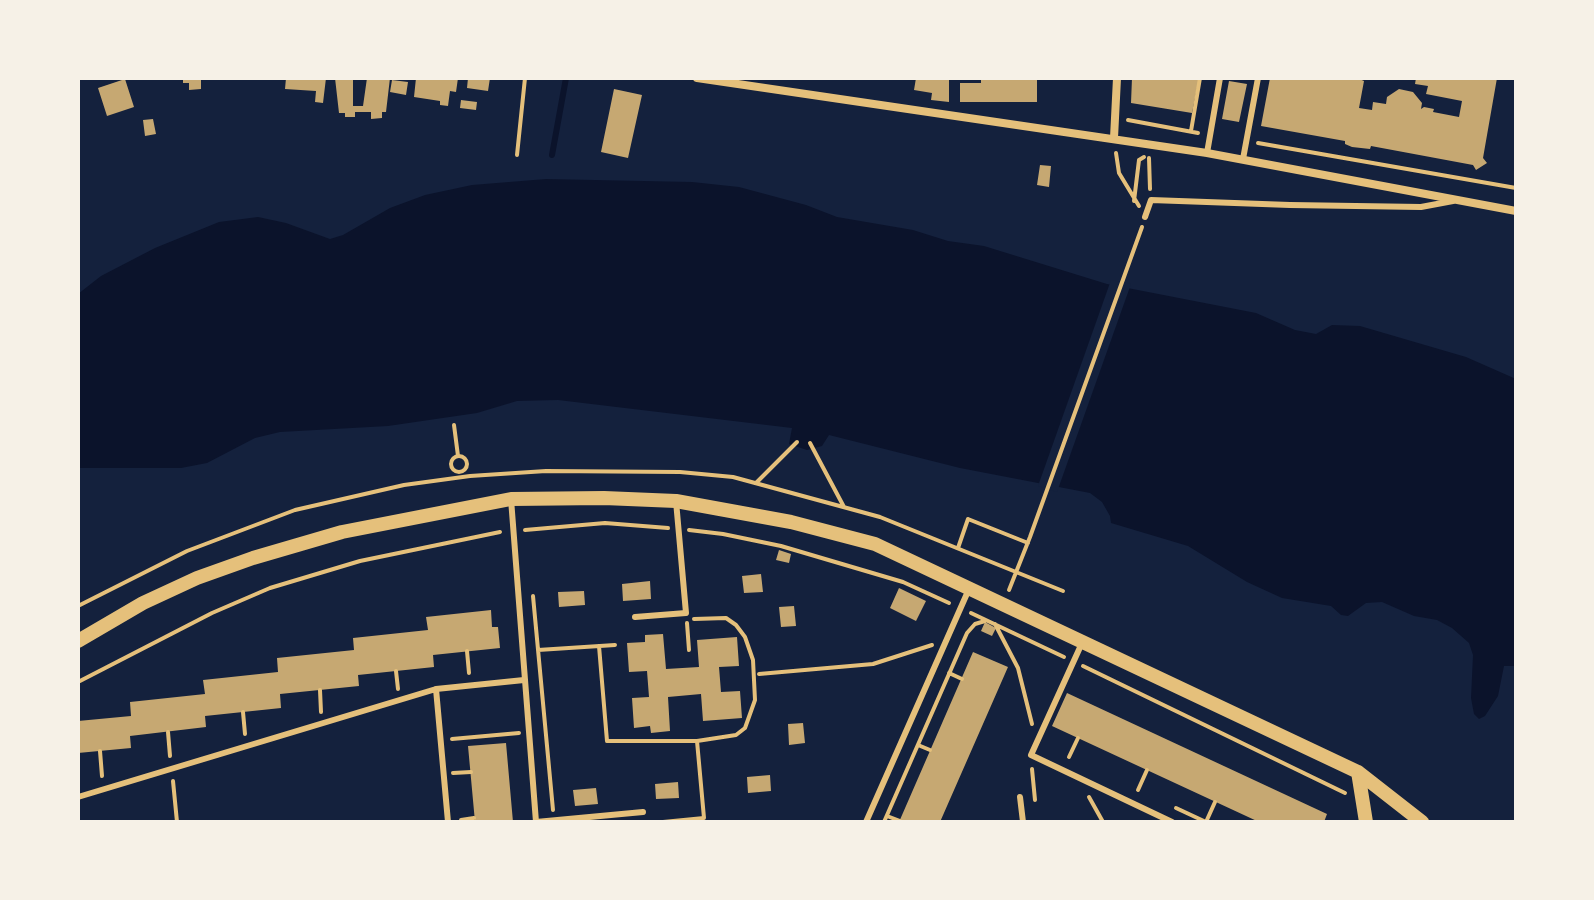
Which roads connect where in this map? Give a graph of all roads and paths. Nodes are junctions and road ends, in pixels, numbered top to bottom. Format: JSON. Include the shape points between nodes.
{"nodes":[{"id":1,"x":525,"y":78,"type":"edge"},
{"id":2,"x":697,"y":78,"type":"edge"},
{"id":3,"x":1117,"y":78,"type":"edge"},
{"id":4,"x":1200,"y":78,"type":"edge"},
{"id":5,"x":1220,"y":78,"type":"edge"},
{"id":6,"x":1258,"y":78,"type":"edge"},
{"id":7,"x":1113,"y":118,"type":"junction"},
{"id":8,"x":1191,"y":131,"type":"junction"},
{"id":9,"x":1210,"y":135,"type":"junction"},
{"id":10,"x":1114,"y":138,"type":"junction"},
{"id":11,"x":1246,"y":141,"type":"junction"},
{"id":12,"x":1207,"y":153,"type":"junction"},
{"id":13,"x":517,"y":155,"type":"dead end"},
{"id":14,"x":1243,"y":159,"type":"junction"},
{"id":15,"x":1516,"y":188,"type":"edge"},
{"id":16,"x":1151,"y":200,"type":"junction"},
{"id":17,"x":1462,"y":200,"type":"junction"},
{"id":18,"x":1134,"y":202,"type":"junction"},
{"id":19,"x":1516,"y":211,"type":"edge"},
{"id":20,"x":1146,"y":215,"type":"junction"},
{"id":21,"x":454,"y":425,"type":"dead end"},
{"id":22,"x":797,"y":442,"type":"dead end"},
{"id":23,"x":810,"y":443,"type":"dead end"},
{"id":24,"x":458,"y":456,"type":"junction"},
{"id":25,"x":756,"y":483,"type":"dead end"},
{"id":26,"x":511,"y":499,"type":"junction"},
{"id":27,"x":676,"y":501,"type":"junction"},
{"id":28,"x":844,"y":507,"type":"dead end"},
{"id":29,"x":679,"y":529,"type":"junction"},
{"id":30,"x":513,"y":531,"type":"junction"},
{"id":31,"x":1029,"y":540,"type":"junction"},
{"id":32,"x":958,"y":548,"type":"dead end"},
{"id":33,"x":969,"y":589,"type":"junction"},
{"id":34,"x":533,"y":590,"type":"dead end"},
{"id":35,"x":1003,"y":605,"type":"junction"},
{"id":36,"x":961,"y":608,"type":"junction"},
{"id":37,"x":687,"y":616,"type":"junction"},
{"id":38,"x":635,"y":617,"type":"dead end"},
{"id":39,"x":992,"y":623,"type":"junction"},
{"id":40,"x":78,"y":641,"type":"edge"},
{"id":41,"x":946,"y":641,"type":"junction"},
{"id":42,"x":1082,"y":643,"type":"junction"},
{"id":43,"x":615,"y":645,"type":"dead end"},
{"id":44,"x":599,"y":646,"type":"junction"},
{"id":45,"x":538,"y":650,"type":"junction"},
{"id":46,"x":689,"y":650,"type":"dead end"},
{"id":47,"x":467,"y":651,"type":"dead end"},
{"id":48,"x":1074,"y":662,"type":"junction"},
{"id":49,"x":396,"y":671,"type":"dead end"},
{"id":50,"x":949,"y":673,"type":"junction"},
{"id":51,"x":759,"y":674,"type":"dead end"},
{"id":52,"x":458,"y":678,"type":"dead end"},
{"id":53,"x":962,"y":679,"type":"dead end"},
{"id":54,"x":524,"y":680,"type":"junction"},
{"id":55,"x":78,"y":682,"type":"edge"},
{"id":56,"x":411,"y":688,"type":"dead end"},
{"id":57,"x":436,"y":689,"type":"junction"},
{"id":58,"x":320,"y":690,"type":"dead end"},
{"id":59,"x":243,"y":712,"type":"dead end"},
{"id":60,"x":322,"y":714,"type":"dead end"},
{"id":61,"x":168,"y":732,"type":"dead end"},
{"id":62,"x":529,"y":732,"type":"junction"},
{"id":63,"x":245,"y":737,"type":"dead end"},
{"id":64,"x":1078,"y":738,"type":"dead end"},
{"id":65,"x":697,"y":741,"type":"junction"},
{"id":66,"x":1037,"y":742,"type":"junction"},
{"id":67,"x":918,"y":745,"type":"junction"},
{"id":68,"x":930,"y":750,"type":"dead end"},
{"id":69,"x":100,"y":751,"type":"dead end"},
{"id":70,"x":449,"y":751,"type":"dead end"},
{"id":71,"x":1031,"y":755,"type":"junction"},
{"id":72,"x":1069,"y":757,"type":"dead end"},
{"id":73,"x":450,"y":762,"type":"dead end"},
{"id":74,"x":172,"y":769,"type":"junction"},
{"id":75,"x":1147,"y":770,"type":"dead end"},
{"id":76,"x":471,"y":772,"type":"dead end"},
{"id":77,"x":1358,"y":772,"type":"junction"},
{"id":78,"x":102,"y":780,"type":"dead end"},
{"id":79,"x":1138,"y":790,"type":"dead end"},
{"id":80,"x":78,"y":797,"type":"edge"},
{"id":81,"x":1020,"y":797,"type":"dead end"},
{"id":82,"x":1353,"y":800,"type":"dead end"},
{"id":83,"x":1215,"y":802,"type":"dead end"},
{"id":84,"x":1036,"y":809,"type":"dead end"},
{"id":85,"x":643,"y":812,"type":"dead end"},
{"id":86,"x":887,"y":816,"type":"junction"},
{"id":87,"x":474,"y":818,"type":"dead end"},
{"id":88,"x":554,"y":820,"type":"junction"},
{"id":89,"x":900,"y":821,"type":"edge"},
{"id":90,"x":177,"y":822,"type":"edge"},
{"id":91,"x":448,"y":822,"type":"edge"},
{"id":92,"x":455,"y":822,"type":"edge"},
{"id":93,"x":536,"y":822,"type":"edge"},
{"id":94,"x":663,"y":822,"type":"edge"},
{"id":95,"x":866,"y":822,"type":"edge"},
{"id":96,"x":884,"y":822,"type":"edge"},
{"id":97,"x":1023,"y":822,"type":"edge"},
{"id":98,"x":1172,"y":822,"type":"edge"},
{"id":99,"x":1206,"y":822,"type":"edge"},
{"id":100,"x":1366,"y":822,"type":"edge"},
{"id":101,"x":1422,"y":822,"type":"edge"}],
"edges":[{"from":1,"to":13,"type":"path"},
{"from":2,"to":10,"type":"street"},
{"from":3,"to":7,"type":"street"},
{"from":4,"to":8,"type":"path"},
{"from":5,"to":9,"type":"lane"},
{"from":6,"to":11,"type":"lane"},
{"from":7,"to":8,"type":"path"},
{"from":7,"to":10,"type":"street"},
{"from":8,"to":9,"type":"path"},
{"from":9,"to":12,"type":"lane"},
{"from":10,"to":12,"type":"street"},
{"from":10,"to":18,"type":"path","via":[[1119,173]]},
{"from":11,"to":14,"type":"lane"},
{"from":11,"to":15,"type":"path"},
{"from":12,"to":14,"type":"street"},
{"from":14,"to":17,"type":"street"},
{"from":16,"to":17,"type":"lane","via":[[1421,207]]},
{"from":16,"to":18,"type":"path","via":[[1149,154],[1139,160]]},
{"from":16,"to":20,"type":"lane"},
{"from":17,"to":19,"type":"street"},
{"from":18,"to":20,"type":"path"},
{"from":20,"to":31,"type":"path"},
{"from":21,"to":24,"type":"path"},
{"from":22,"to":25,"type":"path"},
{"from":23,"to":28,"type":"path"},
{"from":24,"to":24,"type":"path","via":[[466,461],[460,474],[451,463]]},
{"from":26,"to":27,"type":"street"},
{"from":26,"to":30,"type":"lane"},
{"from":26,"to":40,"type":"street","via":[[342,532],[253,558],[143,603]]},
{"from":27,"to":29,"type":"lane"},
{"from":27,"to":33,"type":"street","via":[[875,544]]},
{"from":29,"to":30,"type":"path","via":[[605,523]]},
{"from":29,"to":36,"type":"path","via":[[781,546],[903,582]]},
{"from":29,"to":37,"type":"lane"},
{"from":30,"to":54,"type":"lane"},
{"from":30,"to":55,"type":"path","via":[[360,561],[270,588]]},
{"from":31,"to":32,"type":"path","via":[[968,519]]},
{"from":31,"to":35,"type":"path"},
{"from":33,"to":35,"type":"street"},
{"from":33,"to":36,"type":"lane"},
{"from":34,"to":45,"type":"path"},
{"from":35,"to":42,"type":"street"},
{"from":36,"to":39,"type":"path"},
{"from":36,"to":41,"type":"lane"},
{"from":37,"to":38,"type":"lane"},
{"from":37,"to":46,"type":"path"},
{"from":37,"to":65,"type":"path","via":[[726,618],[736,625],[753,660],[756,691],[745,728],[723,739]]},
{"from":39,"to":48,"type":"path"},
{"from":39,"to":50,"type":"path","via":[[970,628]]},
{"from":39,"to":66,"type":"path","via":[[1018,668]]},
{"from":41,"to":51,"type":"path","via":[[873,664]]},
{"from":41,"to":95,"type":"lane"},
{"from":42,"to":48,"type":"lane"},
{"from":42,"to":77,"type":"street"},
{"from":43,"to":44,"type":"path"},
{"from":44,"to":45,"type":"path"},
{"from":44,"to":65,"type":"path","via":[[607,741]]},
{"from":45,"to":88,"type":"path"},
{"from":47,"to":52,"type":"path","via":[[469,676]]},
{"from":48,"to":66,"type":"lane"},
{"from":48,"to":82,"type":"path"},
{"from":49,"to":56,"type":"path","via":[[398,691]]},
{"from":50,"to":53,"type":"path"},
{"from":50,"to":67,"type":"path"},
{"from":54,"to":57,"type":"lane"},
{"from":54,"to":62,"type":"lane"},
{"from":57,"to":74,"type":"lane"},
{"from":57,"to":91,"type":"lane"},
{"from":58,"to":60,"type":"path"},
{"from":59,"to":63,"type":"path"},
{"from":61,"to":74,"type":"path"},
{"from":62,"to":70,"type":"path","via":[[448,740]]},
{"from":62,"to":93,"type":"lane"},
{"from":64,"to":72,"type":"path"},
{"from":65,"to":94,"type":"path","via":[[704,818]]},
{"from":66,"to":71,"type":"lane"},
{"from":67,"to":68,"type":"path"},
{"from":67,"to":86,"type":"path"},
{"from":69,"to":78,"type":"path"},
{"from":71,"to":84,"type":"path"},
{"from":71,"to":98,"type":"lane"},
{"from":73,"to":76,"type":"path","via":[[451,773]]},
{"from":74,"to":80,"type":"lane"},
{"from":74,"to":90,"type":"path"},
{"from":75,"to":79,"type":"path"},
{"from":77,"to":100,"type":"street"},
{"from":77,"to":101,"type":"street"},
{"from":81,"to":97,"type":"lane"},
{"from":83,"to":99,"type":"path"},
{"from":85,"to":88,"type":"lane"},
{"from":86,"to":89,"type":"path"},
{"from":86,"to":96,"type":"path"},
{"from":87,"to":92,"type":"path"},
{"from":88,"to":93,"type":"lane"}]}
